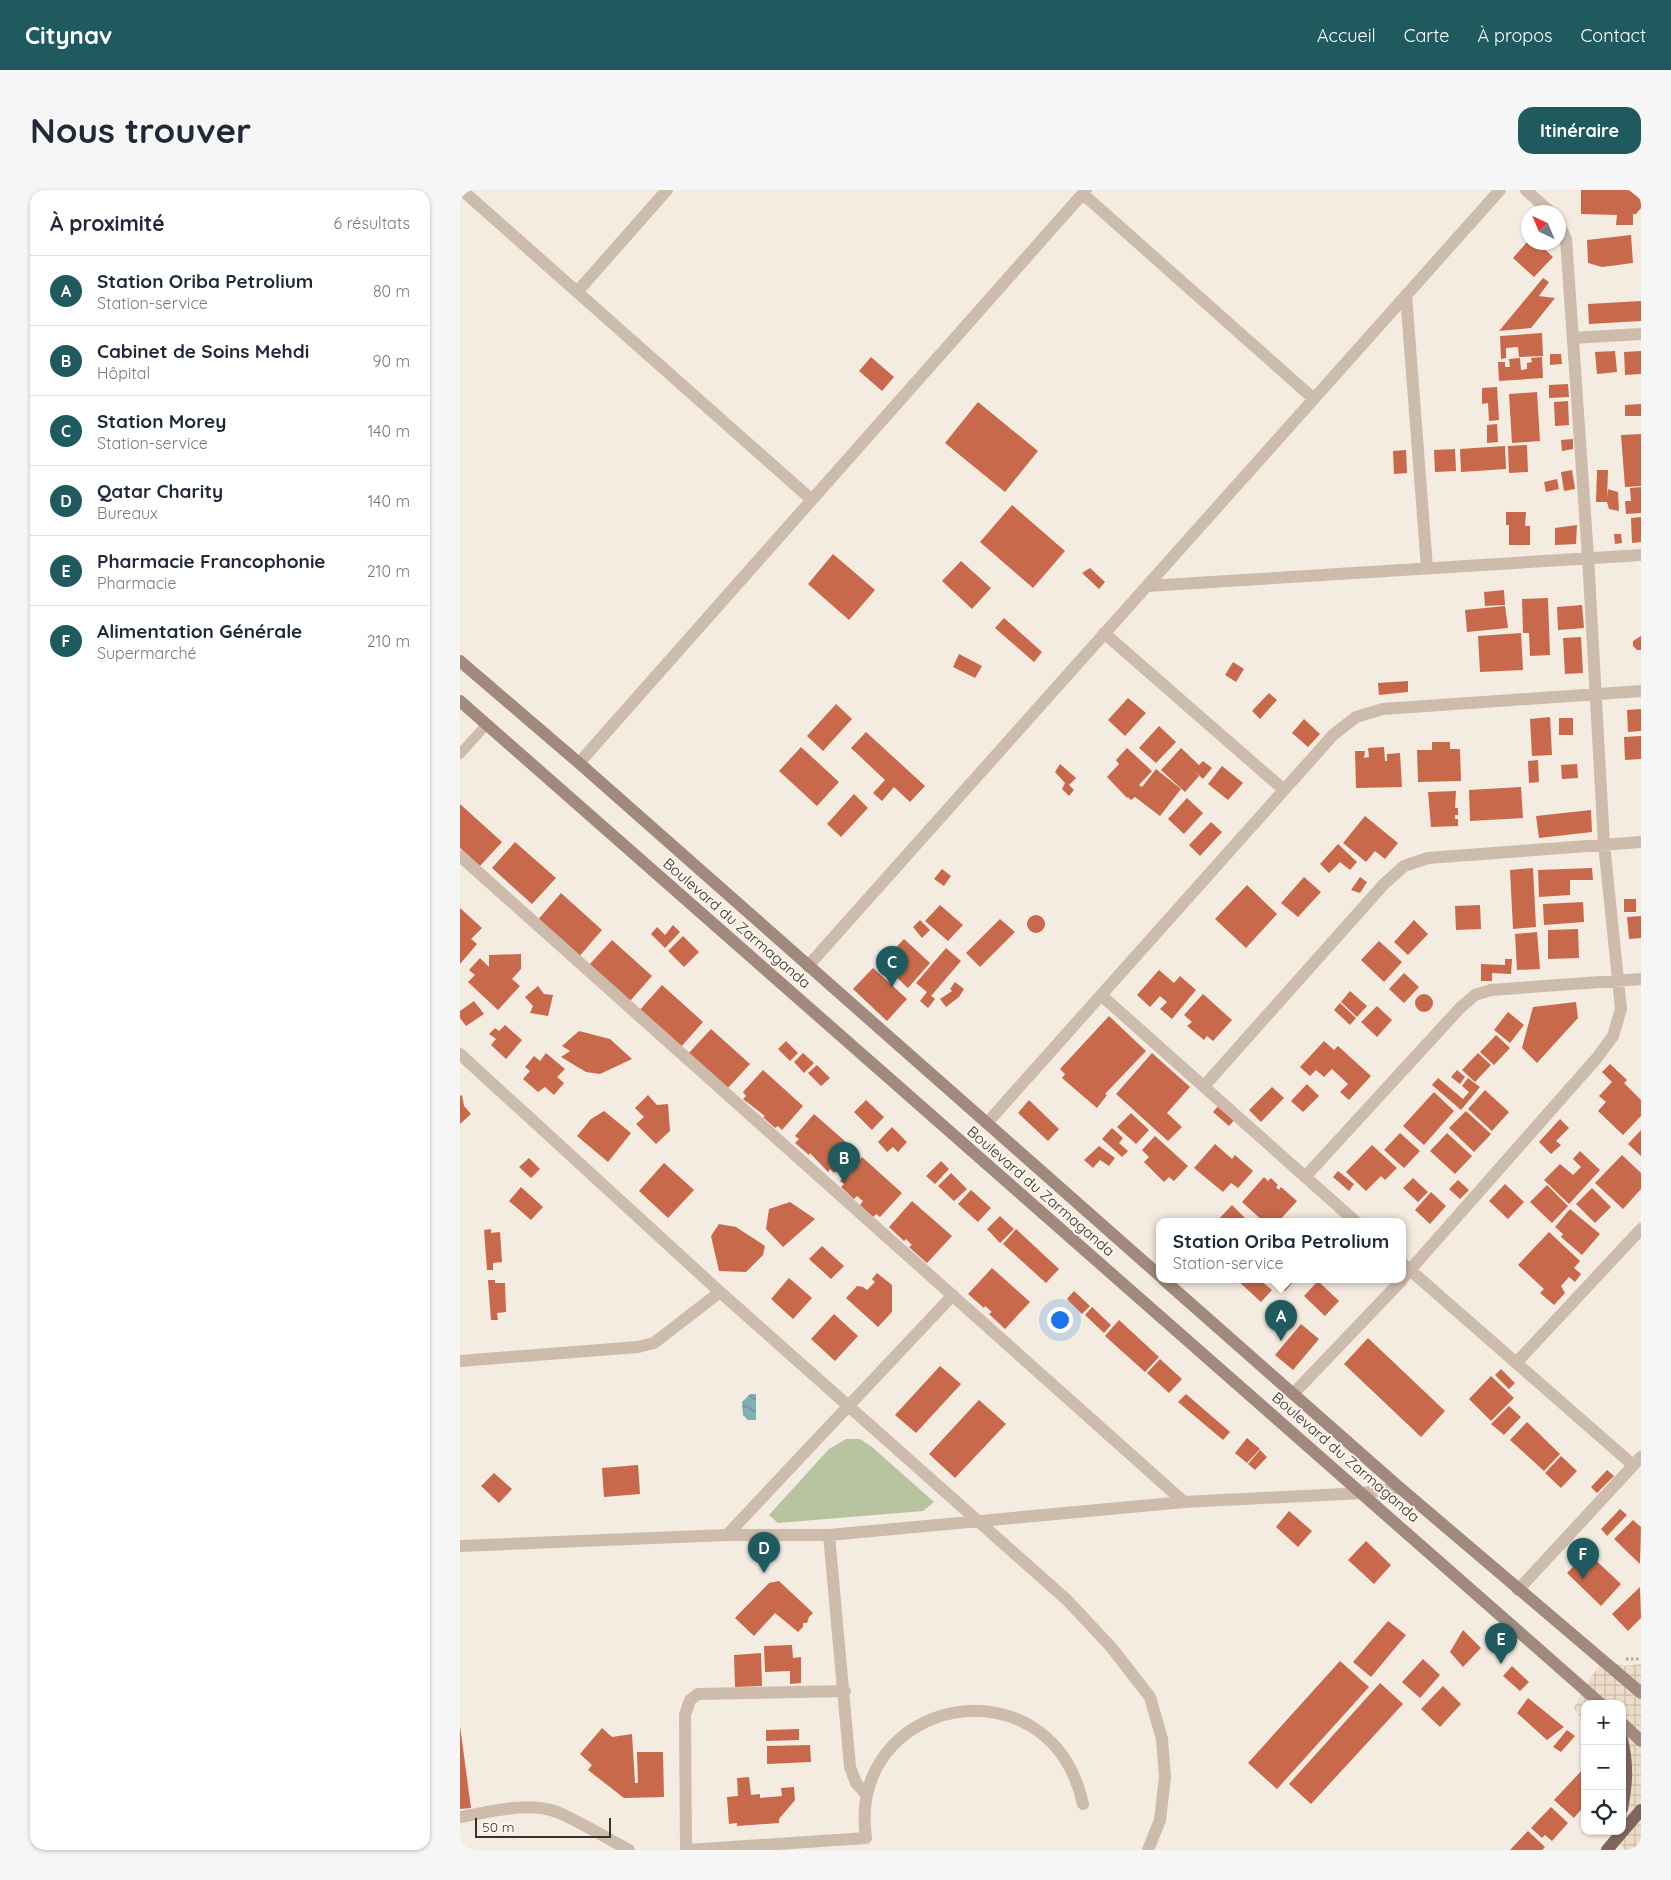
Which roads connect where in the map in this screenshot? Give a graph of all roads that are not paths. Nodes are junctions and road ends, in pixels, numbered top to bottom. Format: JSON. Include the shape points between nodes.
{"nodes":[{"id":1,"x":462,"y":190,"type":"edge"},
{"id":2,"x":667,"y":190,"type":"edge"},
{"id":3,"x":1500,"y":190,"type":"edge"},
{"id":4,"x":1526,"y":190,"type":"edge"},
{"id":5,"x":1084,"y":192,"type":"edge"},
{"id":6,"x":1542,"y":205,"type":"edge"},
{"id":7,"x":1566,"y":239,"type":"edge"},
{"id":8,"x":577,"y":292,"type":"junction"},
{"id":9,"x":1406,"y":295,"type":"junction"},
{"id":10,"x":1641,"y":334,"type":"edge"},
{"id":11,"x":1573,"y":338,"type":"junction"},
{"id":12,"x":1314,"y":399,"type":"junction"},
{"id":13,"x":812,"y":500,"type":"junction"},
{"id":14,"x":1641,"y":555,"type":"edge"},
{"id":15,"x":1588,"y":557,"type":"junction"},
{"id":16,"x":1427,"y":568,"type":"junction"},
{"id":17,"x":1147,"y":586,"type":"junction"},
{"id":18,"x":1104,"y":633,"type":"junction"},
{"id":19,"x":460,"y":661,"type":"edge"},
{"id":20,"x":1641,"y":691,"type":"edge"},
{"id":21,"x":1596,"y":694,"type":"junction"},
{"id":22,"x":460,"y":701,"type":"edge"},
{"id":23,"x":487,"y":724,"type":"junction"},
{"id":24,"x":460,"y":754,"type":"edge"},
{"id":25,"x":579,"y":763,"type":"junction"},
{"id":26,"x":1284,"y":790,"type":"junction"},
{"id":27,"x":1641,"y":842,"type":"edge"},
{"id":28,"x":1604,"y":844,"type":"junction"},
{"id":29,"x":460,"y":856,"type":"edge"},
{"id":30,"x":808,"y":966,"type":"junction"},
{"id":31,"x":1641,"y":979,"type":"edge"},
{"id":32,"x":1618,"y":980,"type":"junction"},
{"id":33,"x":1102,"y":996,"type":"junction"},
{"id":34,"x":460,"y":1054,"type":"edge"},
{"id":35,"x":1205,"y":1086,"type":"junction"},
{"id":36,"x":987,"y":1123,"type":"junction"},
{"id":37,"x":1305,"y":1177,"type":"junction"},
{"id":38,"x":1351,"y":1218,"type":"edge"},
{"id":39,"x":1641,"y":1229,"type":"edge"},
{"id":40,"x":1406,"y":1271,"type":"edge"},
{"id":41,"x":1156,"y":1272,"type":"edge"},
{"id":42,"x":1406,"y":1275,"type":"edge"},
{"id":43,"x":1167,"y":1283,"type":"edge"},
{"id":44,"x":1395,"y":1283,"type":"edge"},
{"id":45,"x":720,"y":1292,"type":"junction"},
{"id":46,"x":952,"y":1295,"type":"junction"},
{"id":47,"x":460,"y":1361,"type":"edge"},
{"id":48,"x":1516,"y":1363,"type":"junction"},
{"id":49,"x":1293,"y":1394,"type":"junction"},
{"id":50,"x":849,"y":1406,"type":"junction"},
{"id":51,"x":1637,"y":1461,"type":"edge"},
{"id":52,"x":1400,"y":1488,"type":"junction"},
{"id":53,"x":1363,"y":1493,"type":"junction"},
{"id":54,"x":1184,"y":1502,"type":"junction"},
{"id":55,"x":981,"y":1522,"type":"junction"},
{"id":56,"x":727,"y":1535,"type":"junction"},
{"id":57,"x":829,"y":1535,"type":"junction"},
{"id":58,"x":460,"y":1546,"type":"edge"},
{"id":59,"x":1518,"y":1590,"type":"junction"},
{"id":60,"x":845,"y":1691,"type":"junction"},
{"id":61,"x":1641,"y":1693,"type":"edge"},
{"id":62,"x":1596,"y":1700,"type":"edge"},
{"id":63,"x":1626,"y":1727,"type":"edge"},
{"id":64,"x":1641,"y":1741,"type":"edge"},
{"id":65,"x":1624,"y":1745,"type":"edge"},
{"id":66,"x":1626,"y":1790,"type":"edge"},
{"id":67,"x":867,"y":1795,"type":"junction"},
{"id":68,"x":1083,"y":1804,"type":"dead end"},
{"id":69,"x":1641,"y":1810,"type":"edge"},
{"id":70,"x":460,"y":1817,"type":"edge"},
{"id":71,"x":1617,"y":1836,"type":"edge"},
{"id":72,"x":629,"y":1850,"type":"edge"},
{"id":73,"x":687,"y":1850,"type":"edge"},
{"id":74,"x":1148,"y":1850,"type":"edge"},
{"id":75,"x":1607,"y":1850,"type":"edge"}],
"edges":[{"from":1,"to":8,"type":"street"},
{"from":2,"to":8,"type":"street"},
{"from":3,"to":9,"type":"street"},
{"from":4,"to":6,"type":"street"},
{"from":5,"to":12,"type":"street"},
{"from":5,"to":13,"type":"street"},
{"from":7,"to":11,"type":"street"},
{"from":8,"to":13,"type":"street"},
{"from":9,"to":12,"type":"street"},
{"from":9,"to":16,"type":"street"},
{"from":10,"to":11,"type":"street"},
{"from":11,"to":15,"type":"street"},
{"from":12,"to":17,"type":"street"},
{"from":13,"to":25,"type":"street"},
{"from":14,"to":15,"type":"street"},
{"from":15,"to":16,"type":"street"},
{"from":15,"to":21,"type":"street"},
{"from":16,"to":17,"type":"street"},
{"from":17,"to":18,"type":"street"},
{"from":18,"to":26,"type":"street"},
{"from":18,"to":30,"type":"street"},
{"from":19,"to":25,"type":"main road","name":"Boulevard du Zarmaganda"},
{"from":20,"to":21,"type":"street"},
{"from":21,"to":26,"type":"street","via":[[1383,709],[1356,717],[1333,735]]},
{"from":21,"to":28,"type":"street"},
{"from":22,"to":23,"type":"main road","name":"Boulevard du Zarmaganda"},
{"from":23,"to":24,"type":"lane"},
{"from":23,"to":53,"type":"main road","name":"Boulevard du Zarmaganda"},
{"from":25,"to":30,"type":"main road","name":"Boulevard du Zarmaganda"},
{"from":26,"to":33,"type":"street"},
{"from":27,"to":28,"type":"street"},
{"from":28,"to":32,"type":"street"},
{"from":28,"to":35,"type":"street","via":[[1428,858],[1404,866],[1384,884]]},
{"from":29,"to":46,"type":"street"},
{"from":30,"to":36,"type":"main road","name":"Boulevard du Zarmaganda"},
{"from":31,"to":32,"type":"street"},
{"from":32,"to":37,"type":"street","via":[[1491,990],[1475,995]]},
{"from":32,"to":40,"type":"street","via":[[1621,1009],[1613,1036]]},
{"from":33,"to":35,"type":"street"},
{"from":33,"to":36,"type":"street"},
{"from":34,"to":45,"type":"street"},
{"from":35,"to":37,"type":"street"},
{"from":36,"to":41,"type":"main road","name":"Boulevard du Zarmaganda"},
{"from":37,"to":38,"type":"street"},
{"from":39,"to":48,"type":"street"},
{"from":42,"to":48,"type":"street"},
{"from":43,"to":49,"type":"main road","name":"Boulevard du Zarmaganda"},
{"from":44,"to":49,"type":"street"},
{"from":45,"to":47,"type":"street","via":[[654,1343],[638,1347]]},
{"from":45,"to":50,"type":"street"},
{"from":46,"to":50,"type":"street"},
{"from":46,"to":54,"type":"street"},
{"from":48,"to":51,"type":"street"},
{"from":49,"to":52,"type":"main road","name":"Boulevard du Zarmaganda"},
{"from":50,"to":55,"type":"street"},
{"from":50,"to":56,"type":"street"},
{"from":51,"to":59,"type":"street"},
{"from":52,"to":53,"type":"street"},
{"from":52,"to":59,"type":"main road","name":"Boulevard du Zarmaganda"},
{"from":53,"to":54,"type":"street"},
{"from":53,"to":62,"type":"main road","name":"Boulevard du Zarmaganda"},
{"from":54,"to":55,"type":"street"},
{"from":55,"to":57,"type":"street"},
{"from":55,"to":74,"type":"street","via":[[1067,1600],[1111,1647],[1150,1697],[1162,1739],[1164,1777],[1160,1820]]},
{"from":56,"to":57,"type":"street"},
{"from":56,"to":58,"type":"street"},
{"from":57,"to":60,"type":"street"},
{"from":59,"to":61,"type":"main road","name":"Boulevard du Zarmaganda"},
{"from":60,"to":67,"type":"street","via":[[850,1767],[856,1783]]},
{"from":60,"to":73,"type":"street","via":[[698,1694],[690,1700],[685,1715]]},
{"from":63,"to":64,"type":"main road"},
{"from":65,"to":66,"type":"main road","via":[[1627,1759]]},
{"from":67,"to":68,"type":"street","via":[[879,1764],[900,1739],[928,1720],[976,1710],[993,1711],[1024,1722],[1052,1742],[1072,1770]]},
{"from":67,"to":73,"type":"street","via":[[864,1812],[866,1838]]},
{"from":69,"to":71,"type":"main road"},
{"from":70,"to":72,"type":"street","via":[[511,1809],[556,1812]]},
{"from":71,"to":75,"type":"main road"}]}
